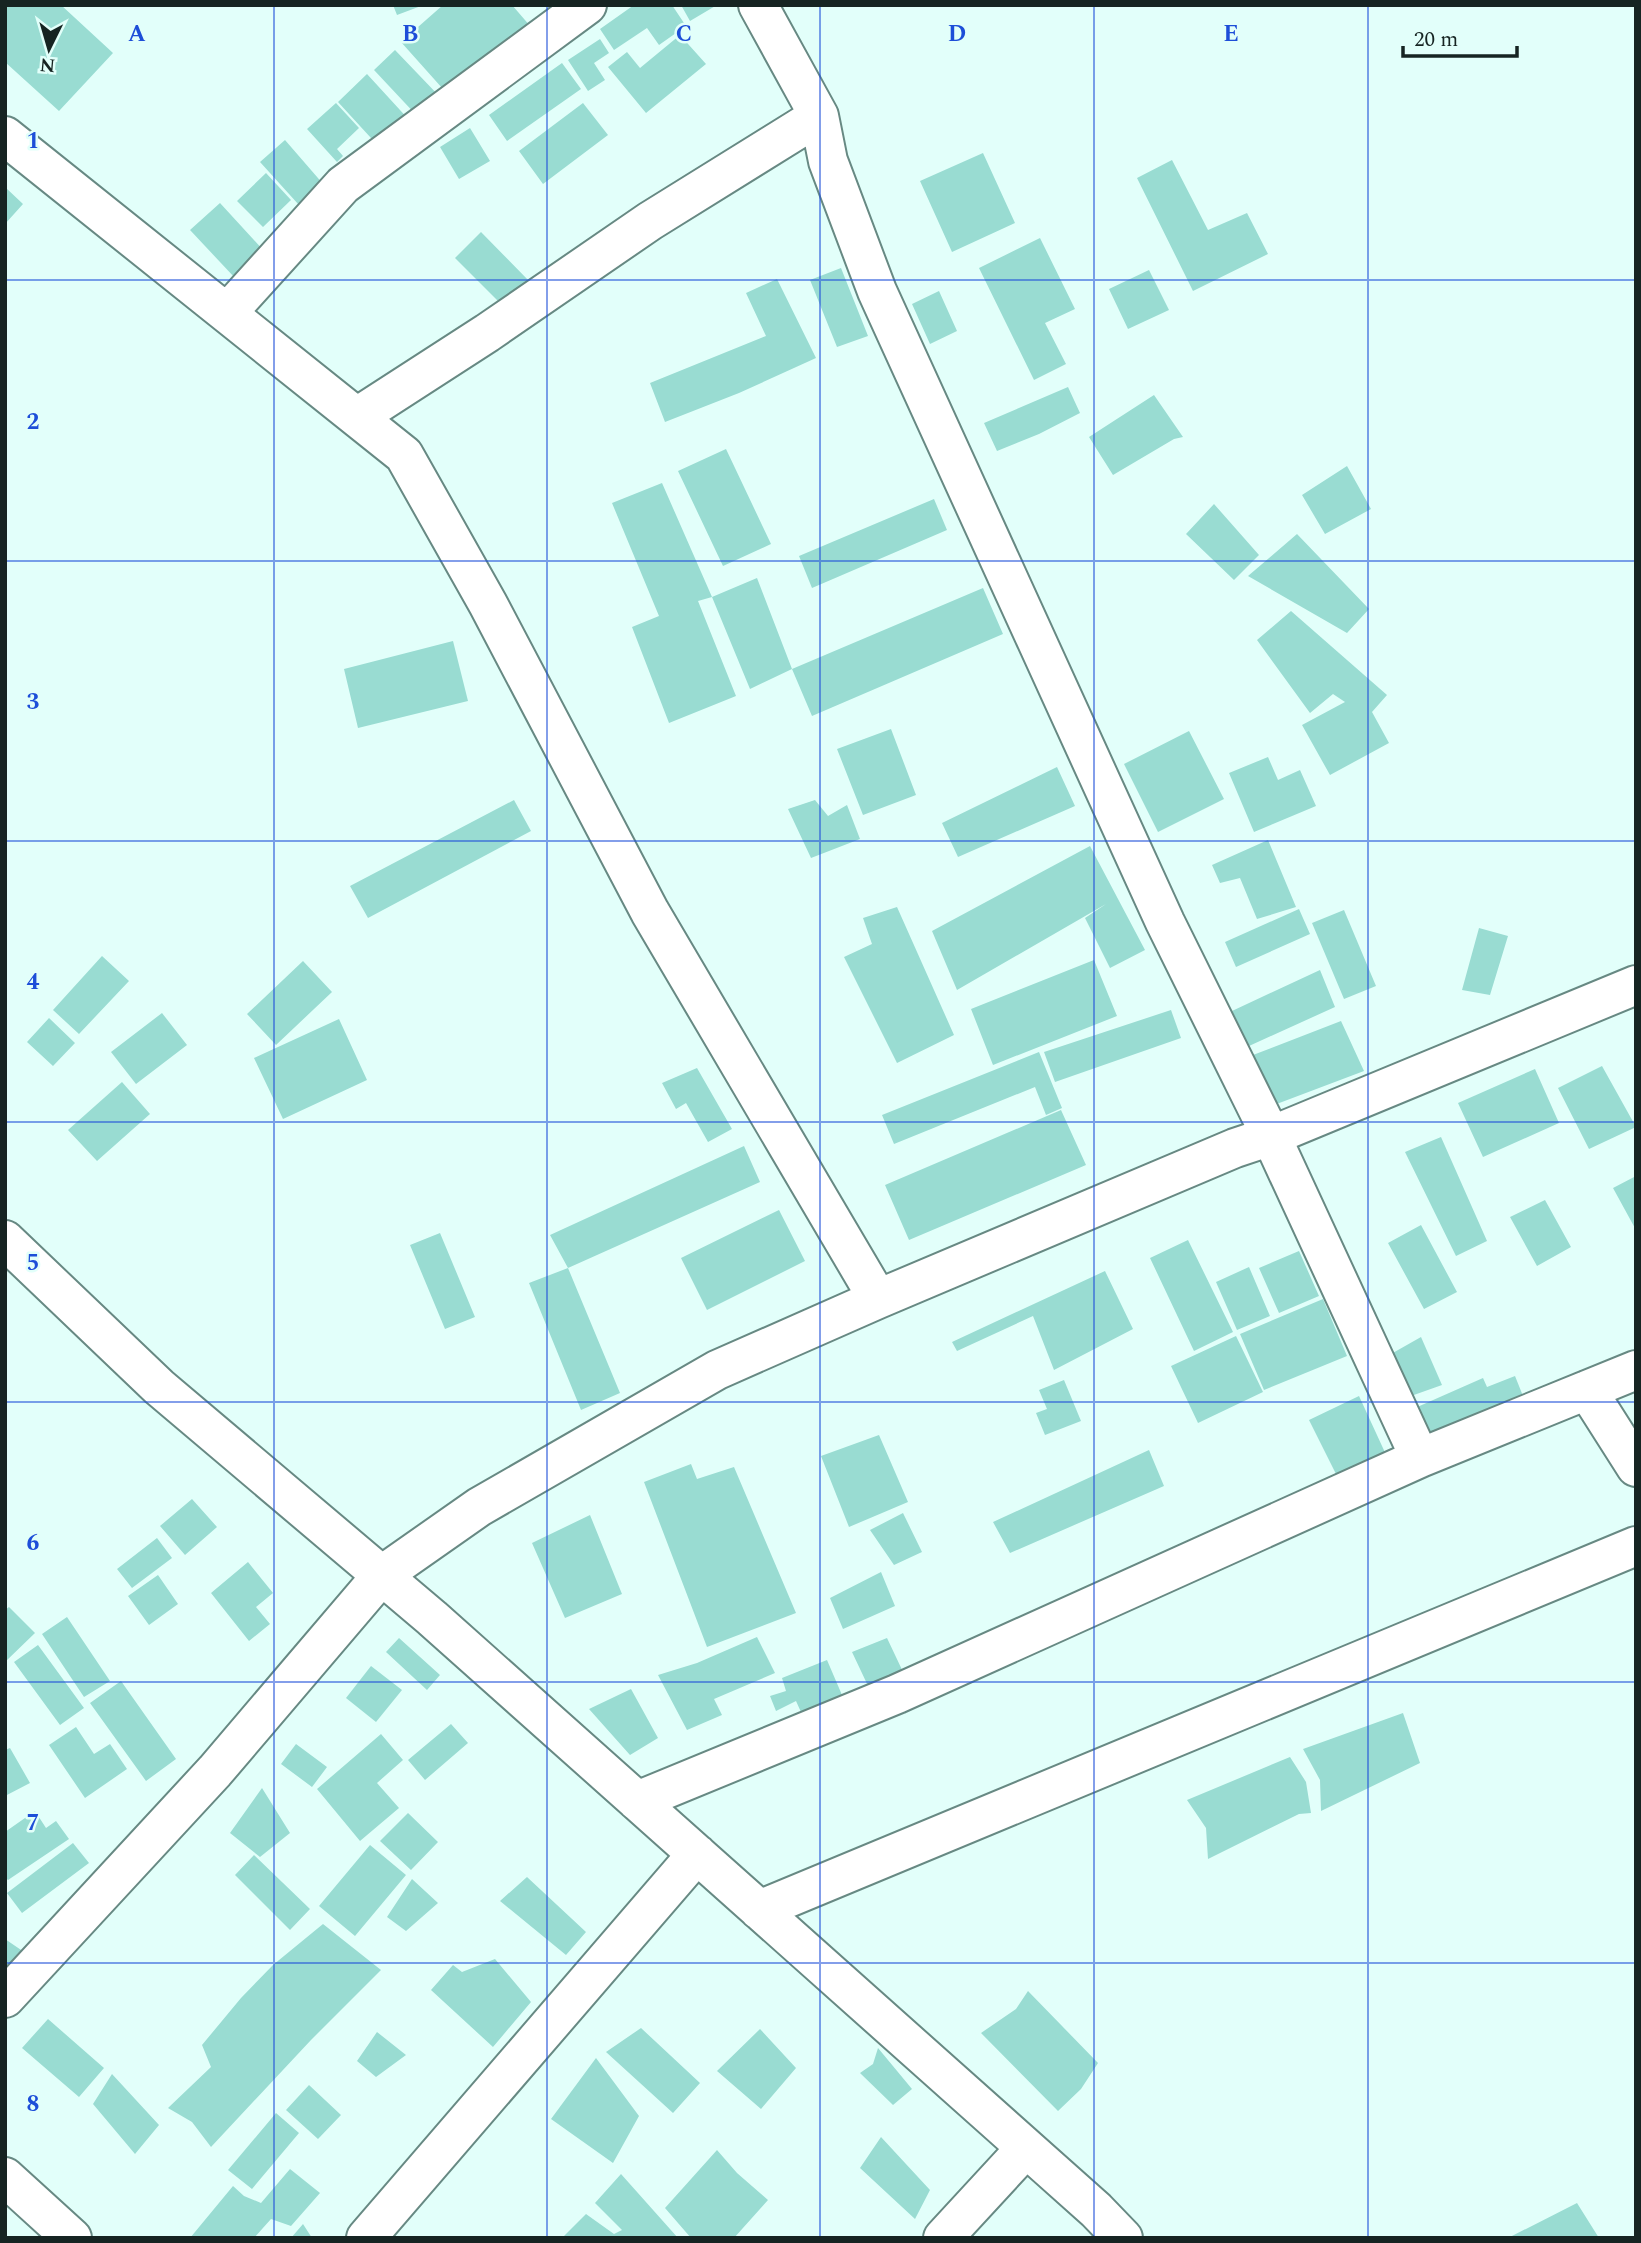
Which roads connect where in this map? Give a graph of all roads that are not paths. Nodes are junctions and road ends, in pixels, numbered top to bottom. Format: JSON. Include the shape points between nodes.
{"nodes":[{"id":1,"x":587,"y":5,"type":"edge"},
{"id":2,"x":758,"y":5,"type":"edge"},
{"id":3,"x":819,"y":116,"type":"junction"},
{"id":4,"x":5,"y":136,"type":"edge"},
{"id":5,"x":227,"y":313,"type":"junction"},
{"id":6,"x":357,"y":417,"type":"junction"},
{"id":7,"x":1636,"y":985,"type":"edge"},
{"id":8,"x":1271,"y":1136,"type":"junction"},
{"id":9,"x":5,"y":1240,"type":"edge"},
{"id":10,"x":878,"y":1299,"type":"junction"},
{"id":11,"x":1636,"y":1370,"type":"edge"},
{"id":12,"x":1587,"y":1390,"type":"junction"},
{"id":13,"x":1420,"y":1458,"type":"junction"},
{"id":14,"x":1636,"y":1467,"type":"edge"},
{"id":15,"x":1636,"y":1546,"type":"edge"},
{"id":16,"x":382,"y":1575,"type":"junction"},
{"id":17,"x":637,"y":1801,"type":"junction"},
{"id":18,"x":697,"y":1854,"type":"junction"},
{"id":19,"x":759,"y":1910,"type":"junction"},
{"id":20,"x":5,"y":1998,"type":"edge"},
{"id":21,"x":1026,"y":2148,"type":"junction"},
{"id":22,"x":5,"y":2177,"type":"edge"},
{"id":23,"x":72,"y":2238,"type":"edge"},
{"id":24,"x":366,"y":2238,"type":"edge"},
{"id":25,"x":943,"y":2238,"type":"edge"},
{"id":26,"x":1123,"y":2238,"type":"edge"}],
"edges":[{"from":1,"to":5,"type":"street","via":[[343,185]]},
{"from":2,"to":3,"type":"street"},
{"from":3,"to":6,"type":"street","via":[[650,221]]},
{"from":3,"to":8,"type":"street","via":[[828,161],[877,291],[1165,922]]},
{"from":4,"to":5,"type":"street"},
{"from":5,"to":6,"type":"street"},
{"from":6,"to":10,"type":"street","via":[[404,455],[650,912]]},
{"from":7,"to":8,"type":"street"},
{"from":8,"to":10,"type":"street"},
{"from":8,"to":13,"type":"street"},
{"from":9,"to":16,"type":"street","via":[[159,1387]]},
{"from":10,"to":16,"type":"street","via":[[717,1370],[479,1507]]},
{"from":11,"to":12,"type":"street"},
{"from":12,"to":13,"type":"street"},
{"from":12,"to":14,"type":"street"},
{"from":13,"to":17,"type":"street","via":[[897,1694]]},
{"from":15,"to":19,"type":"street"},
{"from":16,"to":17,"type":"street"},
{"from":16,"to":20,"type":"street","via":[[215,1770]]},
{"from":17,"to":18,"type":"street"},
{"from":18,"to":19,"type":"street"},
{"from":18,"to":24,"type":"street"},
{"from":19,"to":21,"type":"street"},
{"from":21,"to":25,"type":"street"},
{"from":21,"to":26,"type":"street"},
{"from":22,"to":23,"type":"street"}]}
